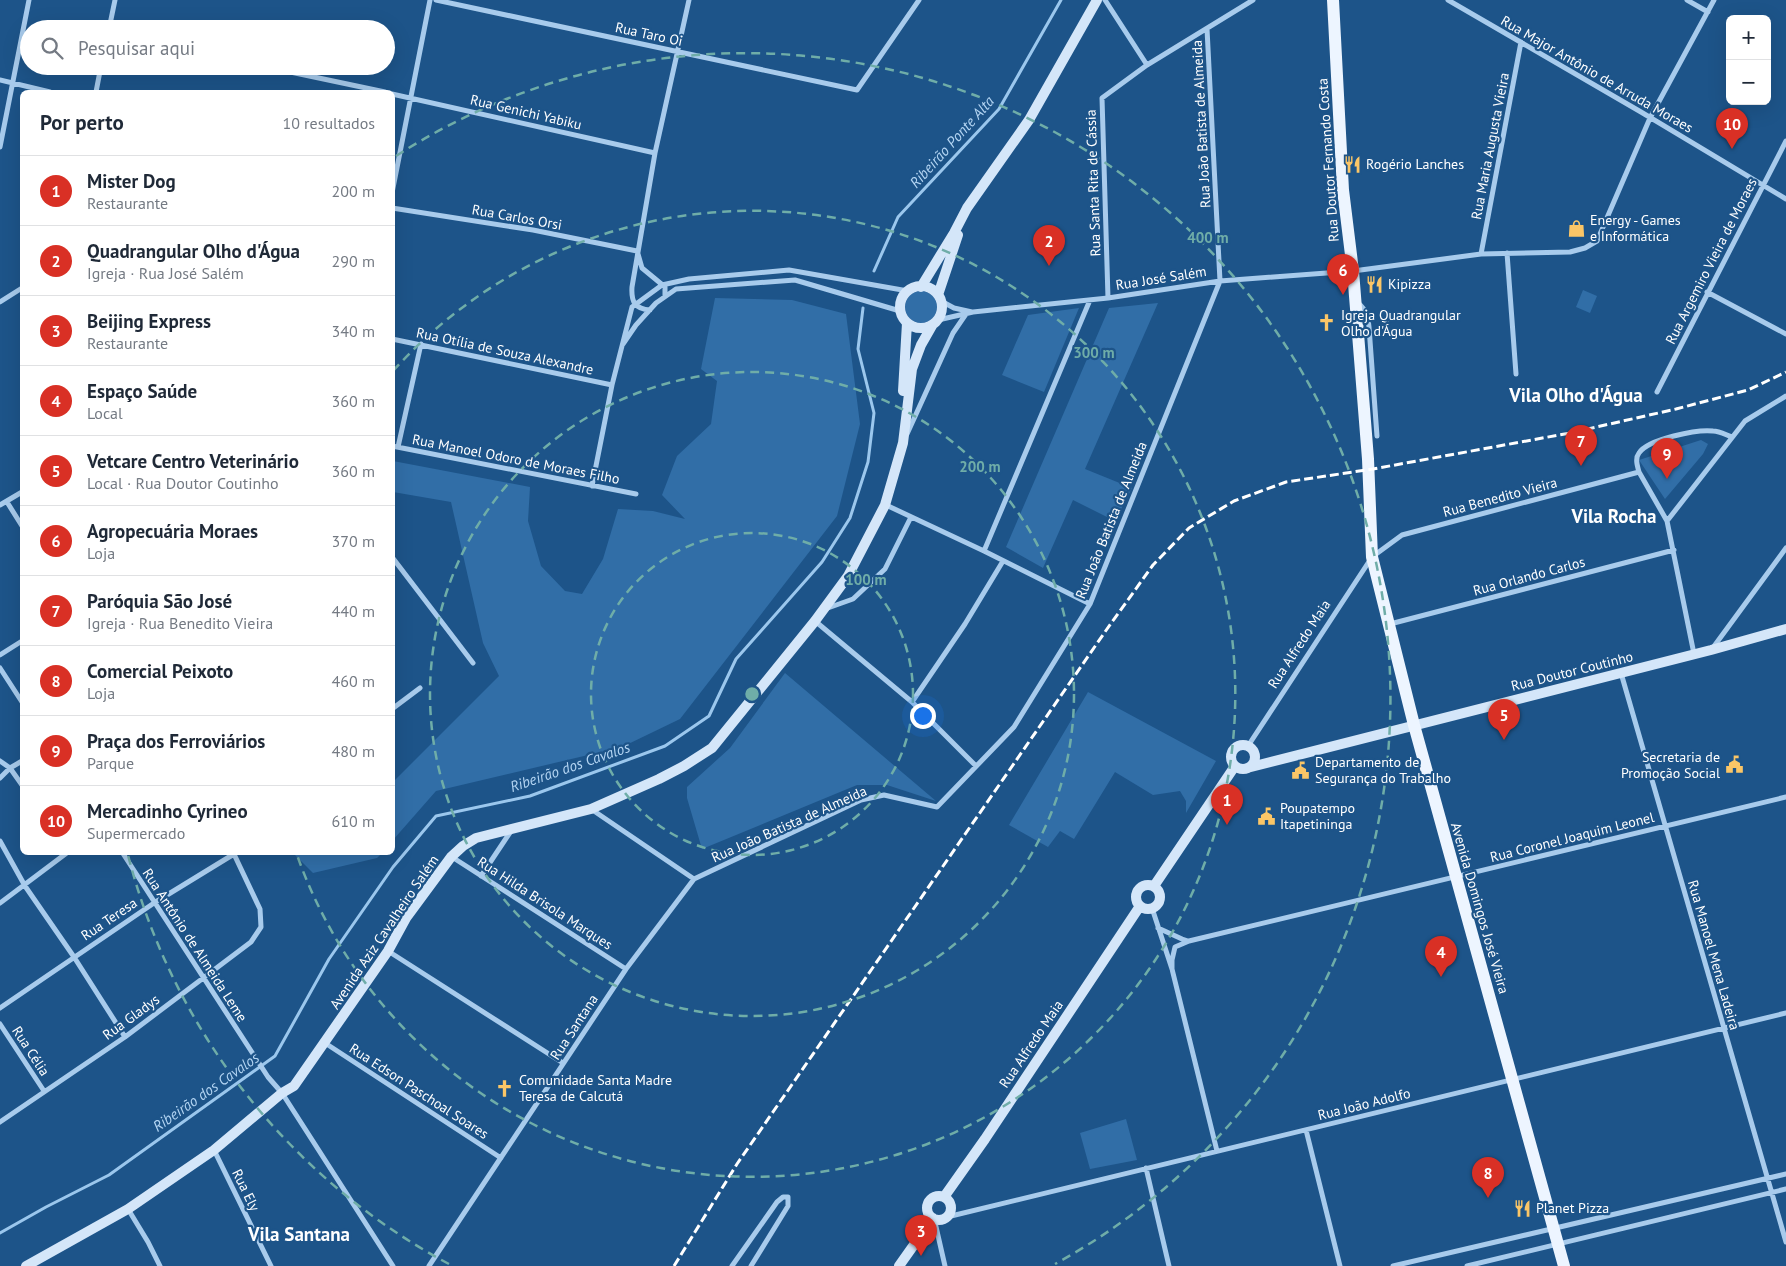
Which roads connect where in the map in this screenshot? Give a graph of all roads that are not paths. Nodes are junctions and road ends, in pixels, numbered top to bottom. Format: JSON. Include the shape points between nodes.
{"nodes":[{"id":1,"x":29,"y":0,"type":"edge"},
{"id":2,"x":115,"y":0,"type":"edge"},
{"id":3,"x":430,"y":0,"type":"edge"},
{"id":4,"x":436,"y":0,"type":"edge"},
{"id":5,"x":688,"y":0,"type":"edge"},
{"id":6,"x":919,"y":0,"type":"edge"},
{"id":7,"x":1098,"y":0,"type":"edge"},
{"id":8,"x":1105,"y":0,"type":"edge"},
{"id":9,"x":1252,"y":0,"type":"edge"},
{"id":10,"x":1333,"y":0,"type":"edge"},
{"id":11,"x":1448,"y":0,"type":"edge"},
{"id":12,"x":1687,"y":0,"type":"edge"},
{"id":13,"x":1714,"y":0,"type":"edge"},
{"id":14,"x":1708,"y":12,"type":"junction"},
{"id":15,"x":25,"y":20,"type":"edge"},
{"id":16,"x":111,"y":20,"type":"edge"},
{"id":17,"x":1207,"y":29,"type":"junction"},
{"id":18,"x":1521,"y":42,"type":"junction"},
{"id":19,"x":20,"y":46,"type":"edge"},
{"id":20,"x":677,"y":52,"type":"junction"},
{"id":21,"x":1147,"y":65,"type":"junction"},
{"id":22,"x":100,"y":75,"type":"edge"},
{"id":23,"x":305,"y":75,"type":"edge"},
{"id":24,"x":0,"y":80,"type":"edge"},
{"id":25,"x":13,"y":82,"type":"junction"},
{"id":26,"x":43,"y":90,"type":"edge"},
{"id":27,"x":96,"y":90,"type":"edge"},
{"id":28,"x":376,"y":90,"type":"edge"},
{"id":29,"x":395,"y":95,"type":"edge"},
{"id":30,"x":411,"y":98,"type":"junction"},
{"id":31,"x":1650,"y":118,"type":"junction"},
{"id":32,"x":1786,"y":141,"type":"edge"},
{"id":33,"x":0,"y":147,"type":"edge"},
{"id":34,"x":655,"y":153,"type":"junction"},
{"id":35,"x":395,"y":178,"type":"edge"},
{"id":36,"x":1763,"y":186,"type":"junction"},
{"id":37,"x":1786,"y":199,"type":"edge"},
{"id":38,"x":395,"y":208,"type":"edge"},
{"id":39,"x":967,"y":208,"type":"junction"},
{"id":40,"x":637,"y":251,"type":"junction"},
{"id":41,"x":1507,"y":253,"type":"junction"},
{"id":42,"x":1481,"y":254,"type":"junction"},
{"id":43,"x":1353,"y":271,"type":"junction"},
{"id":44,"x":1220,"y":281,"type":"junction"},
{"id":45,"x":662,"y":284,"type":"junction"},
{"id":46,"x":921,"y":287,"type":"junction"},
{"id":47,"x":20,"y":289,"type":"edge"},
{"id":48,"x":908,"y":291,"type":"junction"},
{"id":49,"x":1707,"y":292,"type":"junction"},
{"id":50,"x":665,"y":296,"type":"junction"},
{"id":51,"x":939,"y":298,"type":"junction"},
{"id":52,"x":1108,"y":298,"type":"junction"},
{"id":53,"x":1090,"y":300,"type":"junction"},
{"id":54,"x":1355,"y":300,"type":"junction"},
{"id":55,"x":0,"y":302,"type":"edge"},
{"id":56,"x":634,"y":304,"type":"junction"},
{"id":57,"x":650,"y":310,"type":"junction"},
{"id":58,"x":900,"y":311,"type":"junction"},
{"id":59,"x":973,"y":312,"type":"junction"},
{"id":60,"x":966,"y":314,"type":"junction"},
{"id":61,"x":907,"y":322,"type":"junction"},
{"id":62,"x":935,"y":322,"type":"junction"},
{"id":63,"x":1786,"y":334,"type":"edge"},
{"id":64,"x":395,"y":340,"type":"edge"},
{"id":65,"x":421,"y":344,"type":"junction"},
{"id":66,"x":620,"y":349,"type":"junction"},
{"id":67,"x":1516,"y":374,"type":"dead end"},
{"id":68,"x":612,"y":385,"type":"junction"},
{"id":69,"x":1657,"y":392,"type":"dead end"},
{"id":70,"x":1786,"y":396,"type":"edge"},
{"id":71,"x":1377,"y":436,"type":"dead end"},
{"id":72,"x":1732,"y":438,"type":"junction"},
{"id":73,"x":395,"y":447,"type":"edge"},
{"id":74,"x":901,"y":447,"type":"junction"},
{"id":75,"x":1639,"y":472,"type":"junction"},
{"id":76,"x":592,"y":486,"type":"junction"},
{"id":77,"x":20,"y":493,"type":"edge"},
{"id":78,"x":636,"y":494,"type":"dead end"},
{"id":79,"x":7,"y":502,"type":"junction"},
{"id":80,"x":885,"y":504,"type":"junction"},
{"id":81,"x":0,"y":506,"type":"edge"},
{"id":82,"x":912,"y":517,"type":"junction"},
{"id":83,"x":1667,"y":521,"type":"junction"},
{"id":84,"x":20,"y":523,"type":"edge"},
{"id":85,"x":1786,"y":548,"type":"edge"},
{"id":86,"x":1674,"y":550,"type":"junction"},
{"id":87,"x":984,"y":551,"type":"junction"},
{"id":88,"x":1372,"y":557,"type":"junction"},
{"id":89,"x":395,"y":561,"type":"edge"},
{"id":90,"x":1003,"y":562,"type":"junction"},
{"id":91,"x":1090,"y":604,"type":"junction"},
{"id":92,"x":822,"y":610,"type":"junction"},
{"id":93,"x":814,"y":620,"type":"junction"},
{"id":94,"x":1390,"y":624,"type":"junction"},
{"id":95,"x":1786,"y":629,"type":"edge"},
{"id":96,"x":20,"y":641,"type":"edge"},
{"id":97,"x":1711,"y":650,"type":"junction"},
{"id":98,"x":1694,"y":654,"type":"junction"},
{"id":99,"x":0,"y":655,"type":"edge"},
{"id":100,"x":473,"y":663,"type":"dead end"},
{"id":101,"x":0,"y":668,"type":"edge"},
{"id":102,"x":1620,"y":673,"type":"junction"},
{"id":103,"x":420,"y":688,"type":"dead end"},
{"id":104,"x":20,"y":699,"type":"edge"},
{"id":105,"x":912,"y":702,"type":"junction"},
{"id":106,"x":395,"y":707,"type":"edge"},
{"id":107,"x":1414,"y":725,"type":"junction"},
{"id":108,"x":1248,"y":746,"type":"junction"},
{"id":109,"x":0,"y":760,"type":"edge"},
{"id":110,"x":20,"y":762,"type":"edge"},
{"id":111,"x":976,"y":766,"type":"junction"},
{"id":112,"x":1235,"y":766,"type":"junction"},
{"id":113,"x":10,"y":768,"type":"junction"},
{"id":114,"x":1247,"y":768,"type":"junction"},
{"id":115,"x":0,"y":778,"type":"edge"},
{"id":116,"x":20,"y":783,"type":"edge"},
{"id":117,"x":1786,"y":797,"type":"edge"},
{"id":118,"x":591,"y":809,"type":"junction"},
{"id":119,"x":1665,"y":826,"type":"junction"},
{"id":120,"x":512,"y":830,"type":"junction"},
{"id":121,"x":0,"y":841,"type":"edge"},
{"id":122,"x":64,"y":855,"type":"edge"},
{"id":123,"x":124,"y":855,"type":"edge"},
{"id":124,"x":231,"y":855,"type":"edge"},
{"id":125,"x":235,"y":855,"type":"edge"},
{"id":126,"x":451,"y":857,"type":"junction"},
{"id":127,"x":481,"y":876,"type":"junction"},
{"id":128,"x":1456,"y":877,"type":"junction"},
{"id":129,"x":694,"y":879,"type":"junction"},
{"id":130,"x":25,"y":886,"type":"junction"},
{"id":131,"x":1154,"y":886,"type":"junction"},
{"id":132,"x":154,"y":903,"type":"junction"},
{"id":133,"x":0,"y":904,"type":"edge"},
{"id":134,"x":1140,"y":906,"type":"junction"},
{"id":135,"x":1152,"y":908,"type":"junction"},
{"id":136,"x":1158,"y":928,"type":"junction"},
{"id":137,"x":1189,"y":941,"type":"junction"},
{"id":138,"x":388,"y":951,"type":"junction"},
{"id":139,"x":74,"y":957,"type":"junction"},
{"id":140,"x":626,"y":968,"type":"junction"},
{"id":141,"x":1172,"y":969,"type":"junction"},
{"id":142,"x":203,"y":978,"type":"junction"},
{"id":143,"x":0,"y":1008,"type":"edge"},
{"id":144,"x":1786,"y":1013,"type":"edge"},
{"id":145,"x":0,"y":1024,"type":"edge"},
{"id":146,"x":1724,"y":1028,"type":"junction"},
{"id":147,"x":125,"y":1037,"type":"junction"},
{"id":148,"x":325,"y":1043,"type":"junction"},
{"id":149,"x":563,"y":1063,"type":"junction"},
{"id":150,"x":1513,"y":1079,"type":"junction"},
{"id":151,"x":44,"y":1091,"type":"junction"},
{"id":152,"x":282,"y":1094,"type":"junction"},
{"id":153,"x":0,"y":1122,"type":"edge"},
{"id":154,"x":1306,"y":1130,"type":"junction"},
{"id":155,"x":214,"y":1150,"type":"junction"},
{"id":156,"x":1217,"y":1151,"type":"junction"},
{"id":157,"x":501,"y":1158,"type":"junction"},
{"id":158,"x":1146,"y":1168,"type":"junction"},
{"id":159,"x":1786,"y":1174,"type":"edge"},
{"id":160,"x":1767,"y":1178,"type":"junction"},
{"id":161,"x":1786,"y":1188,"type":"edge"},
{"id":162,"x":1771,"y":1192,"type":"junction"},
{"id":163,"x":944,"y":1197,"type":"junction"},
{"id":164,"x":128,"y":1210,"type":"junction"},
{"id":165,"x":947,"y":1217,"type":"junction"},
{"id":166,"x":933,"y":1218,"type":"junction"},
{"id":167,"x":1554,"y":1228,"type":"junction"},
{"id":168,"x":1786,"y":1242,"type":"edge"},
{"id":169,"x":1559,"y":1244,"type":"junction"},
{"id":170,"x":29,"y":1265,"type":"edge"},
{"id":171,"x":160,"y":1266,"type":"edge"},
{"id":172,"x":272,"y":1266,"type":"edge"},
{"id":173,"x":393,"y":1266,"type":"edge"},
{"id":174,"x":429,"y":1266,"type":"edge"},
{"id":175,"x":732,"y":1266,"type":"edge"},
{"id":176,"x":750,"y":1266,"type":"edge"},
{"id":177,"x":899,"y":1266,"type":"edge"},
{"id":178,"x":945,"y":1266,"type":"edge"},
{"id":179,"x":1169,"y":1266,"type":"edge"},
{"id":180,"x":1340,"y":1266,"type":"edge"},
{"id":181,"x":1393,"y":1266,"type":"edge"},
{"id":182,"x":1467,"y":1266,"type":"edge"},
{"id":183,"x":1564,"y":1266,"type":"edge"}],
"edges":[{"from":1,"to":15,"type":"street"},
{"from":2,"to":16,"type":"street"},
{"from":3,"to":30,"type":"street"},
{"from":4,"to":20,"type":"street","name":"Rua Taro Oi"},
{"from":5,"to":20,"type":"street"},
{"from":6,"to":20,"type":"street","name":"Rua Taro Oi","via":[[856,90]]},
{"from":7,"to":39,"type":"main road","via":[[1029,120]]},
{"from":8,"to":21,"type":"street"},
{"from":9,"to":17,"type":"street","name":"Rua Santa Rita de Cássia"},
{"from":10,"to":43,"type":"main road","name":"Rua Doutor Fernando Costa","via":[[1343,190]]},
{"from":11,"to":18,"type":"street","name":"Rua Major Antônio de Arruda Moraes"},
{"from":12,"to":14,"type":"street"},
{"from":13,"to":14,"type":"street","name":"Rua José Salém"},
{"from":14,"to":31,"type":"street","name":"Rua José Salém"},
{"from":17,"to":21,"type":"street","name":"Rua Santa Rita de Cássia"},
{"from":17,"to":44,"type":"street","name":"Rua João Batista de Almeida"},
{"from":18,"to":31,"type":"street","name":"Rua Major Antônio de Arruda Moraes"},
{"from":18,"to":42,"type":"street","name":"Rua Maria Augusta Vieira"},
{"from":19,"to":25,"type":"street"},
{"from":20,"to":34,"type":"street"},
{"from":21,"to":52,"type":"street","name":"Rua Santa Rita de Cássia","via":[[1102,98]]},
{"from":22,"to":27,"type":"street"},
{"from":23,"to":28,"type":"street"},
{"from":24,"to":25,"type":"street"},
{"from":25,"to":26,"type":"street"},
{"from":25,"to":33,"type":"street"},
{"from":29,"to":30,"type":"street","name":"Rua Genichi Yabiku"},
{"from":30,"to":34,"type":"street","name":"Rua Genichi Yabiku"},
{"from":30,"to":35,"type":"street"},
{"from":31,"to":36,"type":"street","name":"Rua Major Antônio de Arruda Moraes"},
{"from":31,"to":41,"type":"street","name":"Rua José Salém","via":[[1597,241],[1570,252]]},
{"from":32,"to":36,"type":"street","name":"Rua Argemiro Vieira de Moraes"},
{"from":34,"to":40,"type":"street"},
{"from":36,"to":37,"type":"street","name":"Rua Major Antônio de Arruda Moraes"},
{"from":36,"to":49,"type":"street","name":"Rua Argemiro Vieira de Moraes"},
{"from":38,"to":40,"type":"street","name":"Rua Carlos Orsi","via":[[533,230]]},
{"from":39,"to":46,"type":"main road"},
{"from":39,"to":51,"type":"main road"},
{"from":40,"to":45,"type":"street","via":[[642,268]]},
{"from":40,"to":56,"type":"street","via":[[631,297]]},
{"from":41,"to":42,"type":"street","name":"Rua José Salém"},
{"from":41,"to":67,"type":"street"},
{"from":42,"to":43,"type":"street","name":"Rua José Salém"},
{"from":43,"to":44,"type":"street","name":"Rua José Salém"},
{"from":43,"to":54,"type":"main road","name":"Rua Doutor Fernando Costa"},
{"from":44,"to":52,"type":"street","name":"Rua José Salém"},
{"from":44,"to":91,"type":"street","name":"Rua João Batista de Almeida"},
{"from":45,"to":48,"type":"street","via":[[789,270]]},
{"from":45,"to":50,"type":"street"},
{"from":45,"to":56,"type":"street"},
{"from":46,"to":48,"type":"main road"},
{"from":46,"to":51,"type":"main road","via":[[933,291]]},
{"from":47,"to":55,"type":"street"},
{"from":48,"to":58,"type":"main road"},
{"from":49,"to":63,"type":"street"},
{"from":49,"to":69,"type":"street","name":"Rua Argemiro Vieira de Moraes"},
{"from":50,"to":57,"type":"street"},
{"from":50,"to":58,"type":"street","via":[[676,289],[795,280]]},
{"from":51,"to":59,"type":"street","via":[[954,308]]},
{"from":51,"to":62,"type":"main road","via":[[941,314]]},
{"from":52,"to":53,"type":"street","name":"Rua José Salém"},
{"from":53,"to":59,"type":"street","name":"Rua José Salém"},
{"from":53,"to":87,"type":"street"},
{"from":54,"to":71,"type":"street","via":[[1367,314]]},
{"from":54,"to":88,"type":"main road","name":"Rua Doutor Fernando Costa"},
{"from":56,"to":57,"type":"street"},
{"from":56,"to":66,"type":"street"},
{"from":57,"to":66,"type":"street"},
{"from":58,"to":61,"type":"main road"},
{"from":59,"to":60,"type":"street"},
{"from":60,"to":62,"type":"street"},
{"from":60,"to":74,"type":"street","via":[[953,333]]},
{"from":61,"to":62,"type":"main road","via":[[920,328]]},
{"from":61,"to":74,"type":"main road","name":"Avenida Aziz Cavalheiro Salém"},
{"from":62,"to":74,"type":"main road","name":"Avenida Aziz Cavalheiro Salém","via":[[912,369]]},
{"from":64,"to":65,"type":"street","name":"Rua Otília de Souza Alexandre"},
{"from":65,"to":68,"type":"street","name":"Rua Otília de Souza Alexandre"},
{"from":65,"to":73,"type":"street"},
{"from":66,"to":68,"type":"street"},
{"from":68,"to":76,"type":"street"},
{"from":70,"to":72,"type":"street","via":[[1744,421]]},
{"from":72,"to":75,"type":"street","via":[[1713,431],[1653,442],[1638,454]]},
{"from":72,"to":83,"type":"street"},
{"from":73,"to":76,"type":"street","name":"Rua Manoel Odoro de Moraes Filho"},
{"from":74,"to":80,"type":"main road","name":"Avenida Aziz Cavalheiro Salém"},
{"from":75,"to":83,"type":"street"},
{"from":75,"to":88,"type":"street","name":"Rua Benedito Vieira","via":[[1402,534]]},
{"from":76,"to":78,"type":"street","name":"Rua Manoel Odoro de Moraes Filho"},
{"from":77,"to":79,"type":"street"},
{"from":79,"to":81,"type":"street"},
{"from":79,"to":84,"type":"street"},
{"from":80,"to":82,"type":"street"},
{"from":80,"to":92,"type":"main road","name":"Avenida Aziz Cavalheiro Salém","via":[[848,576]]},
{"from":82,"to":87,"type":"street"},
{"from":82,"to":92,"type":"street","via":[[885,569],[853,599]]},
{"from":83,"to":86,"type":"street"},
{"from":85,"to":97,"type":"street"},
{"from":86,"to":94,"type":"street","name":"Rua Orlando Carlos"},
{"from":86,"to":98,"type":"street"},
{"from":87,"to":90,"type":"street"},
{"from":88,"to":94,"type":"main road","name":"Avenida Domingos José Vieira"},
{"from":88,"to":108,"type":"street","name":"Rua Alfredo Maia"},
{"from":89,"to":100,"type":"street"},
{"from":90,"to":91,"type":"street"},
{"from":90,"to":105,"type":"street"},
{"from":91,"to":111,"type":"street","name":"Rua João Batista de Almeida","via":[[1014,727]]},
{"from":92,"to":93,"type":"main road","name":"Avenida Aziz Cavalheiro Salém"},
{"from":93,"to":105,"type":"street"},
{"from":93,"to":118,"type":"main road","name":"Avenida Aziz Cavalheiro Salém","via":[[712,748],[660,779]]},
{"from":94,"to":107,"type":"main road","name":"Avenida Domingos José Vieira"},
{"from":95,"to":97,"type":"main road","name":"Rua Doutor Coutinho"},
{"from":96,"to":99,"type":"street"},
{"from":97,"to":98,"type":"main road","name":"Rua Doutor Coutinho"},
{"from":98,"to":102,"type":"main road","name":"Rua Doutor Coutinho"},
{"from":101,"to":104,"type":"street"},
{"from":102,"to":107,"type":"main road","name":"Rua Doutor Coutinho"},
{"from":102,"to":119,"type":"street","name":"Rua Manoel Mena Ladeira"},
{"from":103,"to":106,"type":"street"},
{"from":105,"to":111,"type":"street"},
{"from":107,"to":114,"type":"main road","name":"Rua Doutor Coutinho"},
{"from":107,"to":128,"type":"main road","name":"Avenida Domingos José Vieira"},
{"from":108,"to":112,"type":"main road","via":[[1241,745],[1232,751]]},
{"from":108,"to":114,"type":"main road","via":[[1255,758]]},
{"from":109,"to":113,"type":"street"},
{"from":110,"to":113,"type":"street"},
{"from":111,"to":129,"type":"street","name":"Rua João Batista de Almeida","via":[[937,807],[884,795],[861,800]]},
{"from":112,"to":114,"type":"main road"},
{"from":112,"to":131,"type":"main road"},
{"from":113,"to":115,"type":"street"},
{"from":113,"to":116,"type":"street"},
{"from":117,"to":119,"type":"street","name":"Rua Coronel Joaquim Leonel"},
{"from":118,"to":120,"type":"main road","name":"Avenida Aziz Cavalheiro Salém"},
{"from":118,"to":129,"type":"street"},
{"from":119,"to":128,"type":"street","name":"Rua Coronel Joaquim Leonel"},
{"from":119,"to":146,"type":"street","name":"Rua Manoel Mena Ladeira"},
{"from":120,"to":126,"type":"main road","name":"Avenida Aziz Cavalheiro Salém","via":[[476,838]]},
{"from":120,"to":127,"type":"street"},
{"from":121,"to":130,"type":"street"},
{"from":122,"to":130,"type":"street"},
{"from":123,"to":132,"type":"street","name":"Rua Antônio de Almeida Leme"},
{"from":124,"to":132,"type":"street","name":"Rua Teresa"},
{"from":125,"to":142,"type":"street","name":"Rua Gladys","via":[[260,909],[261,927],[251,942]]},
{"from":126,"to":127,"type":"street","name":"Rua Hilda Brisola Marques"},
{"from":126,"to":138,"type":"main road","name":"Avenida Aziz Cavalheiro Salém","via":[[406,918]]},
{"from":127,"to":140,"type":"street","name":"Rua Hilda Brisola Marques"},
{"from":128,"to":137,"type":"street","name":"Rua Coronel Joaquim Leonel"},
{"from":128,"to":150,"type":"main road","name":"Avenida Domingos José Vieira"},
{"from":129,"to":140,"type":"street","name":"Rua Santana"},
{"from":130,"to":133,"type":"street"},
{"from":130,"to":139,"type":"street"},
{"from":131,"to":134,"type":"main road","via":[[1146,885],[1137,891]]},
{"from":131,"to":135,"type":"main road","via":[[1160,898]]},
{"from":132,"to":139,"type":"street","name":"Rua Teresa"},
{"from":132,"to":142,"type":"street","name":"Rua Antônio de Almeida Leme"},
{"from":134,"to":135,"type":"main road"},
{"from":134,"to":163,"type":"main road","name":"Rua Alfredo Maia"},
{"from":135,"to":136,"type":"street"},
{"from":136,"to":137,"type":"street"},
{"from":136,"to":141,"type":"street"},
{"from":137,"to":141,"type":"street","via":[[1175,947]]},
{"from":138,"to":148,"type":"main road","name":"Avenida Aziz Cavalheiro Salém"},
{"from":138,"to":149,"type":"street"},
{"from":139,"to":143,"type":"street","name":"Rua Teresa"},
{"from":139,"to":147,"type":"street"},
{"from":140,"to":149,"type":"street","name":"Rua Santana"},
{"from":141,"to":156,"type":"street"},
{"from":142,"to":147,"type":"street","name":"Rua Gladys"},
{"from":142,"to":152,"type":"street","name":"Rua Antônio de Almeida Leme"},
{"from":144,"to":146,"type":"street","name":"Rua João Adolfo"},
{"from":145,"to":151,"type":"street","name":"Rua Célia"},
{"from":146,"to":150,"type":"street","name":"Rua João Adolfo"},
{"from":146,"to":160,"type":"street","name":"Rua Manoel Mena Ladeira"},
{"from":147,"to":151,"type":"street","name":"Rua Gladys"},
{"from":148,"to":152,"type":"main road","name":"Avenida Aziz Cavalheiro Salém","via":[[294,1086]]},
{"from":148,"to":157,"type":"street","name":"Rua Edson Paschoal Soares"},
{"from":149,"to":157,"type":"street","name":"Rua Santana"},
{"from":150,"to":154,"type":"street","name":"Rua João Adolfo"},
{"from":150,"to":167,"type":"main road","name":"Avenida Domingos José Vieira"},
{"from":151,"to":153,"type":"street","name":"Rua Gladys"},
{"from":152,"to":155,"type":"main road","name":"Avenida Aziz Cavalheiro Salém"},
{"from":152,"to":173,"type":"street"},
{"from":154,"to":156,"type":"street","name":"Rua João Adolfo"},
{"from":154,"to":180,"type":"street"},
{"from":155,"to":164,"type":"main road","name":"Avenida Aziz Cavalheiro Salém"},
{"from":155,"to":172,"type":"street","name":"Rua Ely"},
{"from":156,"to":158,"type":"street","name":"Rua João Adolfo"},
{"from":157,"to":174,"type":"street","name":"Rua Santana"},
{"from":158,"to":165,"type":"street","name":"Rua João Adolfo"},
{"from":158,"to":179,"type":"street"},
{"from":159,"to":160,"type":"street"},
{"from":160,"to":162,"type":"street","name":"Rua Manoel Mena Ladeira"},
{"from":160,"to":167,"type":"street"},
{"from":161,"to":162,"type":"street"},
{"from":162,"to":168,"type":"street","name":"Rua Manoel Mena Ladeira"},
{"from":162,"to":169,"type":"street"},
{"from":163,"to":165,"type":"main road","via":[[951,1208]]},
{"from":163,"to":166,"type":"main road","via":[[935,1197],[929,1202],[927,1209]]},
{"from":164,"to":170,"type":"main road","name":"Avenida Aziz Cavalheiro Salém"},
{"from":164,"to":171,"type":"street"},
{"from":165,"to":166,"type":"main road","via":[[942,1220]]},
{"from":166,"to":177,"type":"main road"},
{"from":166,"to":178,"type":"street"},
{"from":167,"to":169,"type":"main road","name":"Avenida Domingos José Vieira"},
{"from":167,"to":181,"type":"street"},
{"from":169,"to":182,"type":"street"},
{"from":169,"to":183,"type":"main road","name":"Avenida Domingos José Vieira"},
{"from":175,"to":176,"type":"street","via":[[777,1202],[788,1197],[788,1206]]}]}
